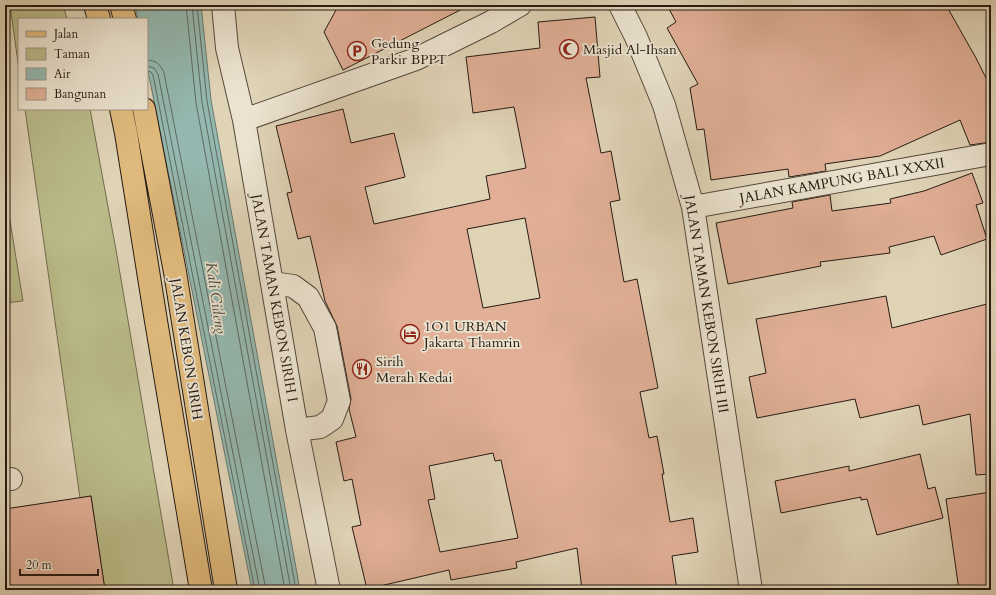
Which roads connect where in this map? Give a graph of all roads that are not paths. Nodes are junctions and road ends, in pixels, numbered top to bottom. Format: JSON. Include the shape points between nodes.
{"nodes":[{"id":1,"x":94,"y":5,"type":"edge"},
{"id":2,"x":121,"y":5,"type":"edge"},
{"id":3,"x":223,"y":5,"type":"edge"},
{"id":4,"x":520,"y":5,"type":"edge"},
{"id":5,"x":620,"y":5,"type":"edge"},
{"id":6,"x":99,"y":18,"type":"edge"},
{"id":7,"x":125,"y":18,"type":"edge"},
{"id":8,"x":121,"y":110,"type":"edge"},
{"id":9,"x":144,"y":110,"type":"edge"},
{"id":10,"x":244,"y":120,"type":"junction"},
{"id":11,"x":990,"y":159,"type":"edge"},
{"id":12,"x":693,"y":207,"type":"junction"},
{"id":13,"x":273,"y":284,"type":"junction"},
{"id":14,"x":298,"y":430,"type":"junction"},
{"id":15,"x":201,"y":590,"type":"edge"},
{"id":16,"x":226,"y":590,"type":"edge"},
{"id":17,"x":329,"y":590,"type":"edge"},
{"id":18,"x":752,"y":590,"type":"edge"}],
"edges":[{"from":1,"to":6,"type":"main road"},
{"from":2,"to":7,"type":"main road"},
{"from":3,"to":10,"type":"street","name":"JALAN TAMAN KEBON SIRIH I","via":[[227,48]]},
{"from":4,"to":10,"type":"street","via":[[416,59]]},
{"from":5,"to":12,"type":"street","name":"JALAN TAMAN KEBON SIRIH III","via":[[664,104]]},
{"from":8,"to":15,"type":"main road","name":"JALAN KEBON SIRIH"},
{"from":9,"to":16,"type":"main road","name":"JALAN KEBON SIRIH","via":[[175,272]]},
{"from":10,"to":13,"type":"street","name":"JALAN TAMAN KEBON SIRIH I"},
{"from":11,"to":12,"type":"street","name":"JALAN KAMPUNG BALI XXXII"},
{"from":12,"to":18,"type":"street","name":"JALAN TAMAN KEBON SIRIH III"},
{"from":13,"to":14,"type":"street","name":"JALAN TAMAN KEBON SIRIH I"},
{"from":13,"to":14,"type":"street","via":[[293,286],[308,297],[325,328],[339,401],[332,419],[320,426]]},
{"from":14,"to":17,"type":"street","name":"JALAN TAMAN KEBON SIRIH I"}]}
